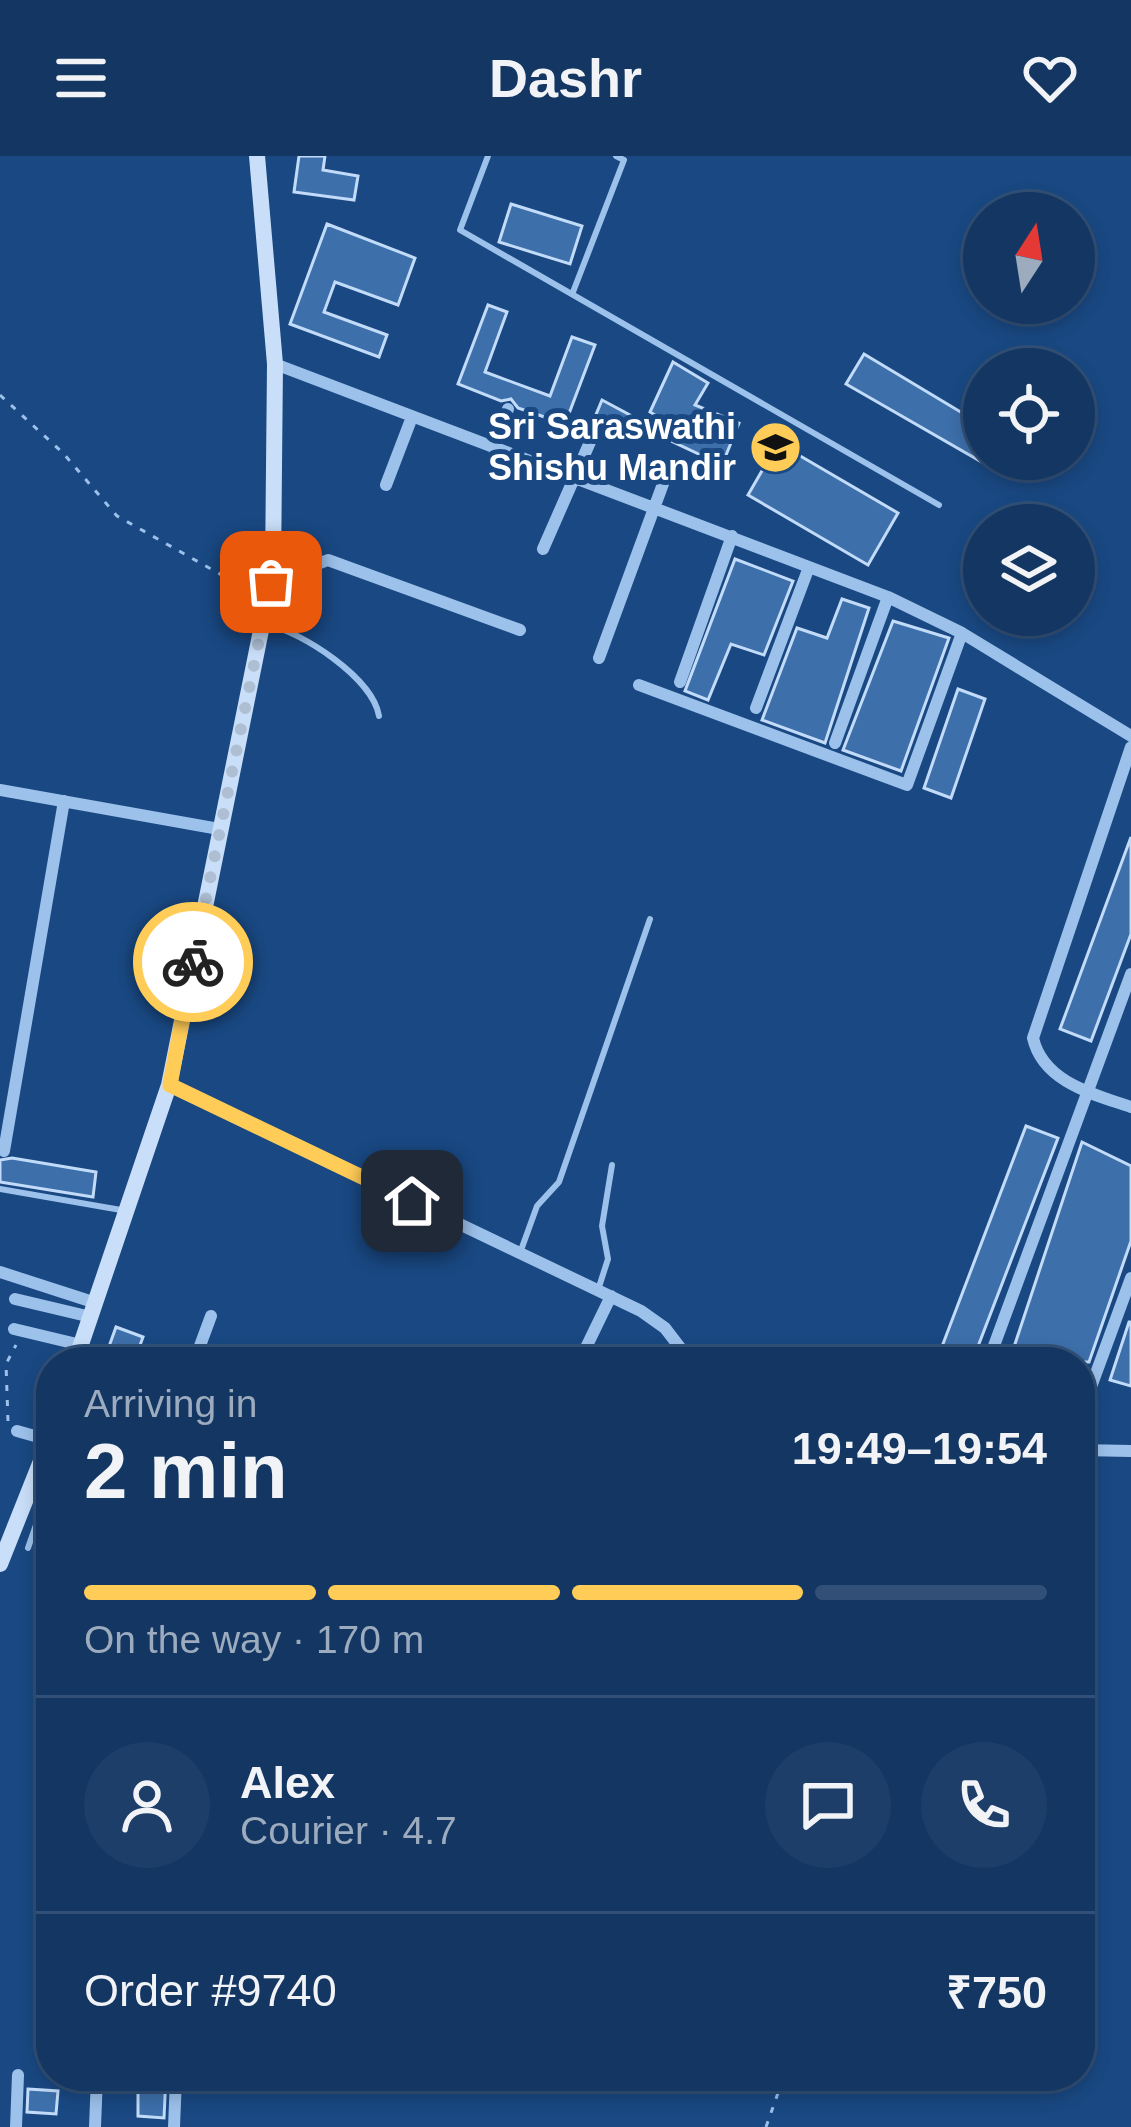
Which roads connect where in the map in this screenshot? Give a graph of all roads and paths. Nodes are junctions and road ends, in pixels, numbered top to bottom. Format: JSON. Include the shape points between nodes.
{"nodes":[{"id":1,"x":257,"y":156,"type":"edge"},
{"id":2,"x":488,"y":156,"type":"edge"},
{"id":3,"x":616,"y":156,"type":"edge"},
{"id":4,"x":573,"y":292,"type":"junction"},
{"id":5,"x":274,"y":364,"type":"junction"},
{"id":6,"x":0,"y":394,"type":"edge"},
{"id":7,"x":508,"y":409,"type":"dead end"},
{"id":8,"x":412,"y":417,"type":"junction"},
{"id":9,"x":590,"y":442,"type":"dead end"},
{"id":10,"x":493,"y":448,"type":"junction"},
{"id":11,"x":668,"y":473,"type":"dead end"},
{"id":12,"x":573,"y":478,"type":"junction"},
{"id":13,"x":386,"y":484,"type":"dead end"},
{"id":14,"x":939,"y":505,"type":"dead end"},
{"id":15,"x":652,"y":509,"type":"junction"},
{"id":16,"x":732,"y":536,"type":"junction"},
{"id":17,"x":543,"y":549,"type":"dead end"},
{"id":18,"x":809,"y":567,"type":"junction"},
{"id":19,"x":271,"y":582,"type":"junction"},
{"id":20,"x":888,"y":597,"type":"junction"},
{"id":21,"x":264,"y":614,"type":"junction"},
{"id":22,"x":520,"y":630,"type":"dead end"},
{"id":23,"x":962,"y":633,"type":"junction"},
{"id":24,"x":599,"y":658,"type":"dead end"},
{"id":25,"x":680,"y":682,"type":"dead end"},
{"id":26,"x":639,"y":685,"type":"dead end"},
{"id":27,"x":756,"y":709,"type":"dead end"},
{"id":28,"x":379,"y":716,"type":"dead end"},
{"id":29,"x":1131,"y":736,"type":"edge"},
{"id":30,"x":835,"y":743,"type":"dead end"},
{"id":31,"x":1131,"y":748,"type":"edge"},
{"id":32,"x":0,"y":790,"type":"edge"},
{"id":33,"x":64,"y":801,"type":"junction"},
{"id":34,"x":219,"y":829,"type":"junction"},
{"id":35,"x":650,"y":919,"type":"dead end"},
{"id":36,"x":1131,"y":974,"type":"edge"},
{"id":37,"x":170,"y":1085,"type":"junction"},
{"id":38,"x":1088,"y":1091,"type":"junction"},
{"id":39,"x":1131,"y":1107,"type":"edge"},
{"id":40,"x":4,"y":1151,"type":"dead end"},
{"id":41,"x":612,"y":1165,"type":"dead end"},
{"id":42,"x":0,"y":1189,"type":"edge"},
{"id":43,"x":130,"y":1212,"type":"junction"},
{"id":44,"x":520,"y":1253,"type":"junction"},
{"id":45,"x":0,"y":1272,"type":"edge"},
{"id":46,"x":1131,"y":1278,"type":"edge"},
{"id":47,"x":605,"y":1293,"type":"junction"},
{"id":48,"x":15,"y":1298,"type":"dead end"},
{"id":49,"x":94,"y":1310,"type":"junction"},
{"id":50,"x":211,"y":1316,"type":"dead end"},
{"id":51,"x":14,"y":1329,"type":"dead end"},
{"id":52,"x":24,"y":1344,"type":"dead end"},
{"id":53,"x":62,"y":1347,"type":"edge"},
{"id":54,"x":80,"y":1347,"type":"edge"},
{"id":55,"x":200,"y":1347,"type":"edge"},
{"id":56,"x":584,"y":1347,"type":"edge"},
{"id":57,"x":680,"y":1347,"type":"edge"},
{"id":58,"x":994,"y":1347,"type":"edge"},
{"id":59,"x":1095,"y":1376,"type":"edge"},
{"id":60,"x":17,"y":1431,"type":"joint"},
{"id":61,"x":36,"y":1435,"type":"edge"},
{"id":62,"x":1095,"y":1450,"type":"edge"},
{"id":63,"x":1131,"y":1450,"type":"edge"},
{"id":64,"x":36,"y":1508,"type":"edge"},
{"id":65,"x":36,"y":1522,"type":"edge"},
{"id":66,"x":28,"y":1548,"type":"dead end"},
{"id":67,"x":0,"y":1564,"type":"edge"},
{"id":68,"x":18,"y":2075,"type":"dead end"},
{"id":69,"x":96,"y":2091,"type":"edge"},
{"id":70,"x":175,"y":2091,"type":"edge"},
{"id":71,"x":779,"y":2091,"type":"edge"},
{"id":72,"x":16,"y":2127,"type":"edge"},
{"id":73,"x":95,"y":2127,"type":"edge"},
{"id":74,"x":174,"y":2127,"type":"edge"},
{"id":75,"x":766,"y":2127,"type":"edge"}],
"edges":[{"from":1,"to":5,"type":"street"},
{"from":2,"to":4,"type":"lane","via":[[460,230]]},
{"from":3,"to":4,"type":"lane","via":[[624,160]]},
{"from":4,"to":14,"type":"lane"},
{"from":5,"to":8,"type":"street"},
{"from":5,"to":19,"type":"street"},
{"from":6,"to":21,"type":"path","via":[[117,516],[233,578]]},
{"from":7,"to":10,"type":"street"},
{"from":8,"to":10,"type":"street"},
{"from":8,"to":13,"type":"street"},
{"from":9,"to":12,"type":"street"},
{"from":10,"to":12,"type":"street"},
{"from":11,"to":15,"type":"street"},
{"from":12,"to":15,"type":"street"},
{"from":12,"to":17,"type":"street"},
{"from":15,"to":16,"type":"street"},
{"from":15,"to":24,"type":"street"},
{"from":16,"to":18,"type":"street"},
{"from":16,"to":25,"type":"street"},
{"from":18,"to":20,"type":"street"},
{"from":18,"to":27,"type":"street"},
{"from":19,"to":21,"type":"street"},
{"from":19,"to":22,"type":"street","via":[[328,560]]},
{"from":20,"to":23,"type":"street"},
{"from":20,"to":30,"type":"street"},
{"from":21,"to":28,"type":"lane","via":[[311,639],[370,690]]},
{"from":21,"to":34,"type":"street"},
{"from":23,"to":26,"type":"street","via":[[907,785]]},
{"from":23,"to":29,"type":"street"},
{"from":31,"to":38,"type":"street","via":[[1033,1038],[1045,1066]]},
{"from":32,"to":33,"type":"street"},
{"from":33,"to":34,"type":"street"},
{"from":33,"to":40,"type":"street"},
{"from":34,"to":37,"type":"street"},
{"from":35,"to":44,"type":"lane","via":[[559,1182],[537,1206]]},
{"from":36,"to":38,"type":"street"},
{"from":37,"to":43,"type":"street"},
{"from":37,"to":44,"type":"street"},
{"from":38,"to":39,"type":"street"},
{"from":38,"to":58,"type":"street"},
{"from":41,"to":47,"type":"lane","via":[[602,1226]]},
{"from":42,"to":43,"type":"lane"},
{"from":43,"to":49,"type":"street"},
{"from":44,"to":47,"type":"street"},
{"from":45,"to":49,"type":"street"},
{"from":46,"to":59,"type":"street"},
{"from":47,"to":56,"type":"street"},
{"from":47,"to":57,"type":"street","via":[[665,1328]]},
{"from":48,"to":49,"type":"street"},
{"from":49,"to":54,"type":"street"},
{"from":50,"to":55,"type":"street"},
{"from":51,"to":53,"type":"street"},
{"from":52,"to":60,"type":"path","via":[[12,1347],[6,1364],[5,1414]]},
{"from":60,"to":61,"type":"street"},
{"from":62,"to":63,"type":"street"},
{"from":64,"to":67,"type":"street"},
{"from":65,"to":66,"type":"lane"},
{"from":68,"to":72,"type":"street"},
{"from":69,"to":73,"type":"street"},
{"from":70,"to":74,"type":"street"},
{"from":71,"to":75,"type":"path"}]}
